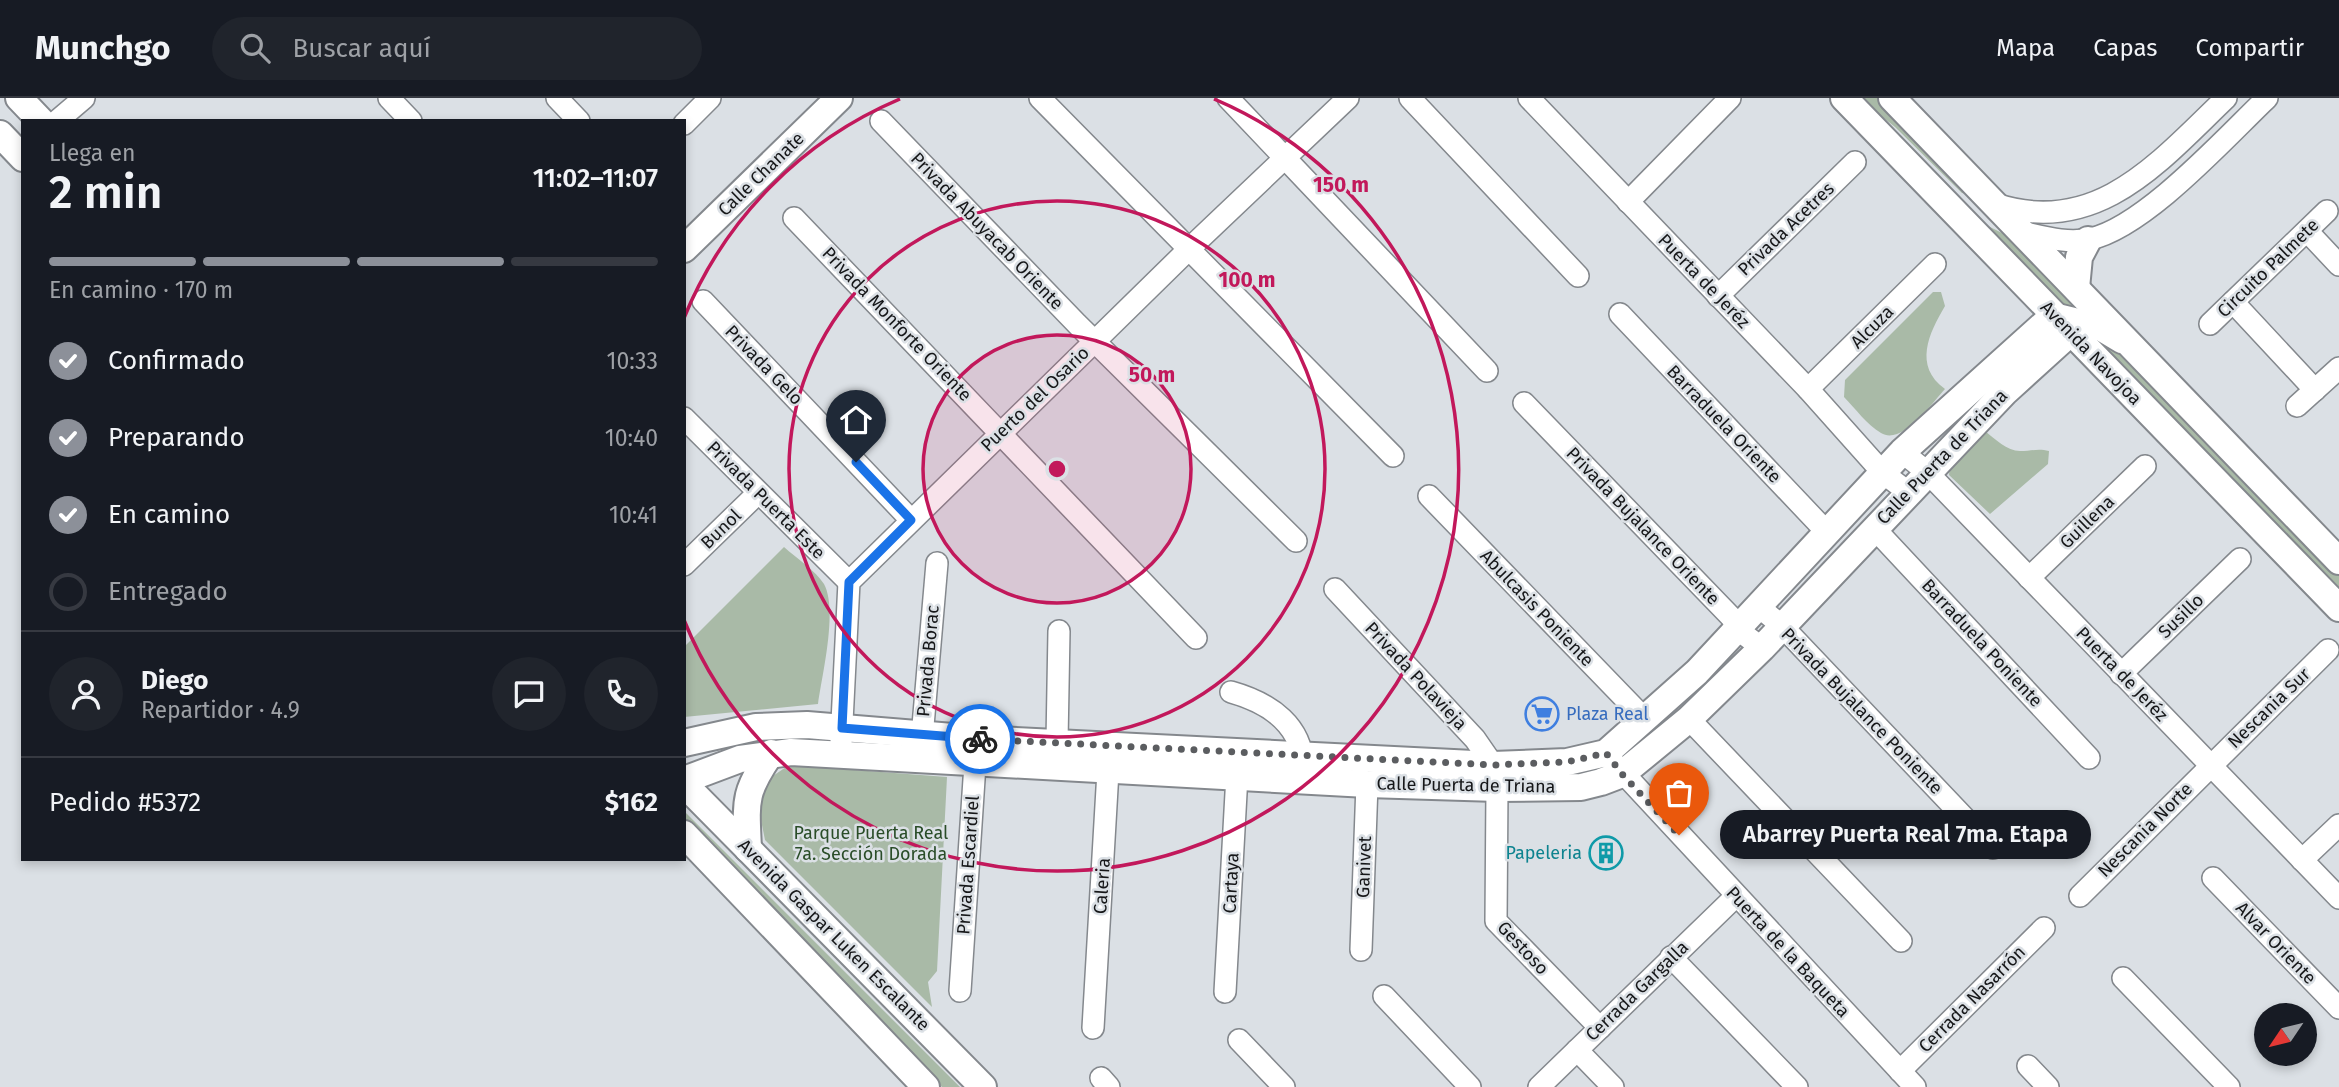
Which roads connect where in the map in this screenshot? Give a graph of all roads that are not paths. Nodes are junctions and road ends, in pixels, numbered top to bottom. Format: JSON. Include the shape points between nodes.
{"nodes":[{"id":1,"x":19,"y":98,"type":"edge"},
{"id":2,"x":84,"y":98,"type":"edge"},
{"id":3,"x":389,"y":98,"type":"edge"},
{"id":4,"x":557,"y":98,"type":"edge"},
{"id":5,"x":710,"y":98,"type":"edge"},
{"id":6,"x":839,"y":98,"type":"edge"},
{"id":7,"x":1040,"y":98,"type":"edge"},
{"id":8,"x":1227,"y":98,"type":"edge"},
{"id":9,"x":1348,"y":98,"type":"edge"},
{"id":10,"x":1410,"y":98,"type":"edge"},
{"id":11,"x":1730,"y":98,"type":"edge"},
{"id":12,"x":1844,"y":98,"type":"edge"},
{"id":13,"x":1892,"y":98,"type":"edge"},
{"id":14,"x":2226,"y":98,"type":"edge"},
{"id":15,"x":2267,"y":98,"type":"edge"},
{"id":16,"x":1537,"y":101,"type":"edge"},
{"id":17,"x":39,"y":119,"type":"edge"},
{"id":18,"x":59,"y":119,"type":"edge"},
{"id":19,"x":409,"y":119,"type":"edge"},
{"id":20,"x":577,"y":119,"type":"edge"},
{"id":21,"x":881,"y":121,"type":"dead end"},
{"id":22,"x":686,"y":122,"type":"edge"},
{"id":23,"x":0,"y":134,"type":"edge"},
{"id":24,"x":21,"y":154,"type":"edge"},
{"id":25,"x":1284,"y":158,"type":"junction"},
{"id":26,"x":2161,"y":161,"type":"junction"},
{"id":27,"x":1855,"y":162,"type":"dead end"},
{"id":28,"x":2180,"y":180,"type":"junction"},
{"id":29,"x":1940,"y":196,"type":"junction"},
{"id":30,"x":1628,"y":202,"type":"junction"},
{"id":31,"x":1996,"y":204,"type":"junction"},
{"id":32,"x":2086,"y":207,"type":"junction"},
{"id":33,"x":2327,"y":211,"type":"dead end"},
{"id":34,"x":793,"y":218,"type":"dead end"},
{"id":35,"x":2306,"y":231,"type":"junction"},
{"id":36,"x":2021,"y":232,"type":"junction"},
{"id":37,"x":2093,"y":239,"type":"junction"},
{"id":38,"x":686,"y":247,"type":"edge"},
{"id":39,"x":1189,"y":249,"type":"junction"},
{"id":40,"x":1935,"y":264,"type":"dead end"},
{"id":41,"x":2339,"y":265,"type":"edge"},
{"id":42,"x":1578,"y":276,"type":"dead end"},
{"id":43,"x":2076,"y":288,"type":"junction"},
{"id":44,"x":1718,"y":296,"type":"junction"},
{"id":45,"x":703,"y":301,"type":"dead end"},
{"id":46,"x":2232,"y":302,"type":"junction"},
{"id":47,"x":1619,"y":314,"type":"dead end"},
{"id":48,"x":2210,"y":324,"type":"dead end"},
{"id":49,"x":2062,"y":325,"type":"junction"},
{"id":50,"x":2122,"y":340,"type":"junction"},
{"id":51,"x":1094,"y":342,"type":"junction"},
{"id":52,"x":2339,"y":368,"type":"edge"},
{"id":53,"x":1487,"y":371,"type":"dead end"},
{"id":54,"x":1996,"y":383,"type":"junction"},
{"id":55,"x":1808,"y":389,"type":"junction"},
{"id":56,"x":2315,"y":390,"type":"junction"},
{"id":57,"x":1524,"y":403,"type":"dead end"},
{"id":58,"x":2297,"y":406,"type":"dead end"},
{"id":59,"x":686,"y":420,"type":"edge"},
{"id":60,"x":1001,"y":431,"type":"junction"},
{"id":61,"x":1902,"y":452,"type":"junction"},
{"id":62,"x":1393,"y":456,"type":"dead end"},
{"id":63,"x":2145,"y":467,"type":"dead end"},
{"id":64,"x":1927,"y":472,"type":"junction"},
{"id":65,"x":1883,"y":473,"type":"junction"},
{"id":66,"x":1908,"y":492,"type":"junction"},
{"id":67,"x":758,"y":493,"type":"junction"},
{"id":68,"x":1429,"y":496,"type":"dead end"},
{"id":69,"x":911,"y":520,"type":"junction"},
{"id":70,"x":1874,"y":528,"type":"junction"},
{"id":71,"x":1825,"y":536,"type":"junction"},
{"id":72,"x":1296,"y":541,"type":"dead end"},
{"id":73,"x":2240,"y":559,"type":"dead end"},
{"id":74,"x":2339,"y":561,"type":"edge"},
{"id":75,"x":937,"y":562,"type":"dead end"},
{"id":76,"x":686,"y":563,"type":"edge"},
{"id":77,"x":2029,"y":578,"type":"junction"},
{"id":78,"x":849,"y":582,"type":"junction"},
{"id":79,"x":1335,"y":589,"type":"dead end"},
{"id":80,"x":1758,"y":607,"type":"junction"},
{"id":81,"x":2339,"y":608,"type":"edge"},
{"id":82,"x":1782,"y":626,"type":"junction"},
{"id":83,"x":1737,"y":629,"type":"junction"},
{"id":84,"x":1059,"y":631,"type":"dead end"},
{"id":85,"x":1196,"y":638,"type":"dead end"},
{"id":86,"x":1762,"y":648,"type":"junction"},
{"id":87,"x":2328,"y":650,"type":"dead end"},
{"id":88,"x":2121,"y":674,"type":"junction"},
{"id":89,"x":1231,"y":692,"type":"dead end"},
{"id":90,"x":1689,"y":719,"type":"junction"},
{"id":91,"x":1642,"y":722,"type":"junction"},
{"id":92,"x":842,"y":728,"type":"junction"},
{"id":93,"x":731,"y":732,"type":"junction"},
{"id":94,"x":1057,"y":741,"type":"junction"},
{"id":95,"x":686,"y":743,"type":"edge"},
{"id":96,"x":921,"y":748,"type":"junction"},
{"id":97,"x":976,"y":751,"type":"junction"},
{"id":98,"x":771,"y":753,"type":"junction"},
{"id":99,"x":1606,"y":753,"type":"junction"},
{"id":100,"x":839,"y":756,"type":"junction"},
{"id":101,"x":1109,"y":756,"type":"junction"},
{"id":102,"x":2089,"y":758,"type":"dead end"},
{"id":103,"x":740,"y":759,"type":"junction"},
{"id":104,"x":2210,"y":765,"type":"junction"},
{"id":105,"x":1303,"y":768,"type":"junction"},
{"id":106,"x":1622,"y":774,"type":"junction"},
{"id":107,"x":1237,"y":775,"type":"junction"},
{"id":108,"x":1495,"y":777,"type":"junction"},
{"id":109,"x":686,"y":782,"type":"edge"},
{"id":110,"x":1367,"y":784,"type":"junction"},
{"id":111,"x":686,"y":785,"type":"edge"},
{"id":112,"x":2339,"y":825,"type":"edge"},
{"id":113,"x":686,"y":836,"type":"edge"},
{"id":114,"x":1993,"y":848,"type":"dead end"},
{"id":115,"x":748,"y":849,"type":"junction"},
{"id":116,"x":2302,"y":860,"type":"junction"},
{"id":117,"x":2213,"y":878,"type":"dead end"},
{"id":118,"x":2080,"y":895,"type":"dead end"},
{"id":119,"x":1736,"y":896,"type":"junction"},
{"id":120,"x":2339,"y":898,"type":"edge"},
{"id":121,"x":2044,"y":928,"type":"dead end"},
{"id":122,"x":1901,"y":941,"type":"dead end"},
{"id":123,"x":1361,"y":950,"type":"dead end"},
{"id":124,"x":1671,"y":957,"type":"junction"},
{"id":125,"x":2123,"y":978,"type":"dead end"},
{"id":126,"x":960,"y":991,"type":"dead end"},
{"id":127,"x":1225,"y":992,"type":"dead end"},
{"id":128,"x":1384,"y":996,"type":"dead end"},
{"id":129,"x":2339,"y":1008,"type":"edge"},
{"id":130,"x":1093,"y":1028,"type":"dead end"},
{"id":131,"x":1600,"y":1028,"type":"junction"},
{"id":132,"x":1239,"y":1040,"type":"dead end"},
{"id":133,"x":1577,"y":1051,"type":"junction"},
{"id":134,"x":2028,"y":1066,"type":"dead end"},
{"id":135,"x":1900,"y":1071,"type":"junction"},
{"id":136,"x":926,"y":1087,"type":"edge"},
{"id":137,"x":983,"y":1087,"type":"edge"},
{"id":138,"x":1284,"y":1087,"type":"edge"},
{"id":139,"x":1470,"y":1087,"type":"edge"},
{"id":140,"x":1539,"y":1087,"type":"edge"},
{"id":141,"x":1613,"y":1087,"type":"edge"},
{"id":142,"x":1797,"y":1087,"type":"edge"},
{"id":143,"x":1916,"y":1087,"type":"edge"},
{"id":144,"x":2048,"y":1087,"type":"edge"},
{"id":145,"x":2229,"y":1087,"type":"edge"}],
"edges":[{"from":1,"to":17,"type":"street"},
{"from":2,"to":18,"type":"street"},
{"from":3,"to":19,"type":"street"},
{"from":4,"to":20,"type":"street"},
{"from":5,"to":22,"type":"street"},
{"from":6,"to":38,"type":"street","name":"Calle Chanate"},
{"from":7,"to":39,"type":"street"},
{"from":8,"to":25,"type":"street"},
{"from":9,"to":25,"type":"street","name":"Puerto del Osario"},
{"from":10,"to":42,"type":"street"},
{"from":11,"to":30,"type":"street"},
{"from":12,"to":29,"type":"street","name":"Avenida Navojoa"},
{"from":13,"to":31,"type":"street","name":"Avenida Navojoa"},
{"from":14,"to":26,"type":"street"},
{"from":15,"to":28,"type":"street"},
{"from":16,"to":30,"type":"street","name":"Puerta de Jeréz"},
{"from":21,"to":51,"type":"street","name":"Privada Abuyacab Oriente"},
{"from":23,"to":24,"type":"street"},
{"from":25,"to":39,"type":"street","name":"Puerto del Osario"},
{"from":25,"to":53,"type":"street"},
{"from":26,"to":28,"type":"street"},
{"from":26,"to":32,"type":"street","via":[[2111,196]]},
{"from":27,"to":44,"type":"street","name":"Privada Acetres"},
{"from":28,"to":37,"type":"street","via":[[2135,217]]},
{"from":29,"to":36,"type":"street"},
{"from":29,"to":49,"type":"street","name":"Avenida Navojoa"},
{"from":30,"to":44,"type":"street","name":"Puerta de Jeréz"},
{"from":31,"to":32,"type":"street","via":[[2050,214]]},
{"from":31,"to":36,"type":"street","name":"Avenida Navojoa"},
{"from":32,"to":37,"type":"street"},
{"from":33,"to":35,"type":"street","name":"Circuito Palmete"},
{"from":34,"to":60,"type":"street","name":"Privada Monforte Oriente"},
{"from":35,"to":41,"type":"street"},
{"from":35,"to":46,"type":"street","name":"Circuito Palmete"},
{"from":36,"to":37,"type":"street","via":[[2055,240]]},
{"from":36,"to":43,"type":"street","name":"Avenida Navojoa"},
{"from":37,"to":43,"type":"street","via":[[2079,257]]},
{"from":39,"to":51,"type":"street","name":"Puerto del Osario"},
{"from":39,"to":62,"type":"street"},
{"from":40,"to":55,"type":"street","name":"Alcuza"},
{"from":43,"to":50,"type":"street","name":"Avenida Navojoa"},
{"from":44,"to":55,"type":"street","name":"Puerta de Jeréz"},
{"from":45,"to":69,"type":"street","name":"Privada Gelo"},
{"from":46,"to":48,"type":"street","name":"Circuito Palmete"},
{"from":46,"to":56,"type":"street"},
{"from":47,"to":71,"type":"street","name":"Barraduela Oriente","via":[[1822,527]]},
{"from":49,"to":50,"type":"street","via":[[2102,328]]},
{"from":49,"to":54,"type":"street","name":"Calle Puerta de Triana"},
{"from":49,"to":81,"type":"street","name":"Avenida Navojoa"},
{"from":50,"to":74,"type":"street","name":"Avenida Navojoa"},
{"from":51,"to":60,"type":"street","name":"Puerto del Osario"},
{"from":51,"to":72,"type":"street","name":"Privada Abuyacab Oriente"},
{"from":52,"to":56,"type":"street"},
{"from":54,"to":61,"type":"street","name":"Calle Puerta de Triana"},
{"from":54,"to":64,"type":"street","name":"Calle Puerta de Triana"},
{"from":55,"to":65,"type":"street","name":"Puerta de Jeréz"},
{"from":56,"to":58,"type":"street"},
{"from":57,"to":83,"type":"street","name":"Privada Bujalance Oriente","via":[[1732,618]]},
{"from":59,"to":67,"type":"street","name":"Privada Puerta Este"},
{"from":60,"to":69,"type":"street","name":"Puerto del Osario"},
{"from":60,"to":85,"type":"street","name":"Privada Monforte Oriente"},
{"from":61,"to":64,"type":"street","name":"Puerta de Jeréz"},
{"from":61,"to":65,"type":"street","name":"Calle Puerta de Triana"},
{"from":63,"to":77,"type":"street","name":"Guillena"},
{"from":64,"to":66,"type":"street","name":"Calle Puerta de Triana"},
{"from":64,"to":77,"type":"street","name":"Puerta de Jeréz"},
{"from":65,"to":66,"type":"street","name":"Puerta de Jeréz"},
{"from":65,"to":71,"type":"street","name":"Calle Puerta de Triana"},
{"from":66,"to":70,"type":"street","name":"Calle Puerta de Triana"},
{"from":67,"to":76,"type":"street","name":"Bunol"},
{"from":67,"to":78,"type":"street","name":"Privada Puerta Este"},
{"from":68,"to":91,"type":"street","name":"Abulcasis Poniente","via":[[1636,710]]},
{"from":69,"to":78,"type":"street","name":"Puerto del Osario"},
{"from":70,"to":82,"type":"street","name":"Calle Puerta de Triana"},
{"from":70,"to":102,"type":"street","name":"Barraduela Poniente"},
{"from":71,"to":80,"type":"street","name":"Calle Puerta de Triana"},
{"from":73,"to":88,"type":"street","name":"Susillo"},
{"from":75,"to":96,"type":"street","name":"Privada Borac"},
{"from":77,"to":88,"type":"street","name":"Puerta de Jeréz"},
{"from":78,"to":92,"type":"street"},
{"from":79,"to":108,"type":"street","name":"Privada Polavieja","via":[[1475,739]]},
{"from":80,"to":82,"type":"street","name":"Privada Bujalance Poniente"},
{"from":80,"to":83,"type":"street","name":"Calle Puerta de Triana"},
{"from":82,"to":86,"type":"street","name":"Calle Puerta de Triana"},
{"from":82,"to":114,"type":"street","name":"Privada Bujalance Poniente"},
{"from":83,"to":86,"type":"street","name":"Privada Bujalance Oriente"},
{"from":83,"to":91,"type":"street","name":"Calle Puerta de Triana"},
{"from":84,"to":94,"type":"street"},
{"from":86,"to":90,"type":"street","name":"Calle Puerta de Triana"},
{"from":87,"to":104,"type":"street","name":"Nescania Sur"},
{"from":88,"to":104,"type":"street","name":"Puerta de Jeréz"},
{"from":89,"to":105,"type":"street","via":[[1274,710],[1296,736]]},
{"from":90,"to":106,"type":"street","name":"Calle Puerta de Triana"},
{"from":90,"to":122,"type":"street"},
{"from":91,"to":99,"type":"street","name":"Calle Puerta de Triana"},
{"from":92,"to":93,"type":"street","name":"Calle Puerta de Triana","via":[[783,725]]},
{"from":92,"to":96,"type":"street","name":"Calle Puerta de Triana"},
{"from":92,"to":100,"type":"street"},
{"from":93,"to":95,"type":"street","name":"Calle Puerta de Triana"},
{"from":93,"to":103,"type":"street"},
{"from":94,"to":97,"type":"street","name":"Calle Puerta de Triana"},
{"from":94,"to":101,"type":"street","name":"Calle Puerta de Triana"},
{"from":96,"to":97,"type":"street","name":"Calle Puerta de Triana"},
{"from":96,"to":100,"type":"street","name":"Calle Puerta de Triana"},
{"from":97,"to":101,"type":"street","name":"Calle Puerta de Triana"},
{"from":97,"to":126,"type":"street","name":"Privada Escardiel"},
{"from":98,"to":100,"type":"street","name":"Calle Puerta de Triana"},
{"from":98,"to":103,"type":"street","name":"Calle Puerta de Triana"},
{"from":98,"to":115,"type":"street","via":[[747,795]]},
{"from":99,"to":106,"type":"street","name":"Puerta de la Baqueta"},
{"from":99,"to":108,"type":"street","name":"Calle Puerta de Triana"},
{"from":101,"to":105,"type":"street","name":"Calle Puerta de Triana"},
{"from":101,"to":107,"type":"street","name":"Calle Puerta de Triana"},
{"from":101,"to":130,"type":"street","name":"Caleria"},
{"from":103,"to":109,"type":"street","name":"Calle Puerta de Triana"},
{"from":104,"to":116,"type":"street","name":"Puerta de Jeréz"},
{"from":104,"to":118,"type":"street","name":"Nescania Norte"},
{"from":105,"to":107,"type":"street","name":"Calle Puerta de Triana"},
{"from":105,"to":108,"type":"street","name":"Calle Puerta de Triana"},
{"from":105,"to":110,"type":"street","name":"Calle Puerta de Triana"},
{"from":106,"to":108,"type":"street","name":"Calle Puerta de Triana","via":[[1581,786]]},
{"from":106,"to":119,"type":"street","name":"Puerta de la Baqueta"},
{"from":107,"to":127,"type":"street","name":"Cartaya"},
{"from":108,"to":110,"type":"street","name":"Calle Puerta de Triana"},
{"from":108,"to":131,"type":"street","name":"Gestoso","via":[[1496,921]]},
{"from":110,"to":123,"type":"street","name":"Ganivet"},
{"from":111,"to":115,"type":"street","name":"Avenida Gaspar Luken Escalante"},
{"from":112,"to":116,"type":"street"},
{"from":113,"to":136,"type":"street","name":"Avenida Gaspar Luken Escalante"},
{"from":115,"to":137,"type":"street","name":"Avenida Gaspar Luken Escalante"},
{"from":116,"to":120,"type":"street","name":"Puerta de Jeréz"},
{"from":117,"to":129,"type":"street","name":"Alvar Oriente"},
{"from":119,"to":124,"type":"street","name":"Cerrada Gargalla"},
{"from":119,"to":135,"type":"street","name":"Puerta de la Baqueta"},
{"from":121,"to":135,"type":"street","name":"Cerrada Nasarrón"},
{"from":124,"to":131,"type":"street","name":"Cerrada Gargalla"},
{"from":124,"to":142,"type":"street"},
{"from":125,"to":145,"type":"street"},
{"from":128,"to":139,"type":"street"},
{"from":131,"to":133,"type":"street","name":"Cerrada Gargalla"},
{"from":132,"to":138,"type":"street"},
{"from":133,"to":140,"type":"street","name":"Cerrada Gargalla"},
{"from":133,"to":141,"type":"street"},
{"from":134,"to":144,"type":"street"},
{"from":135,"to":143,"type":"street","name":"Puerta de la Baqueta"}]}
